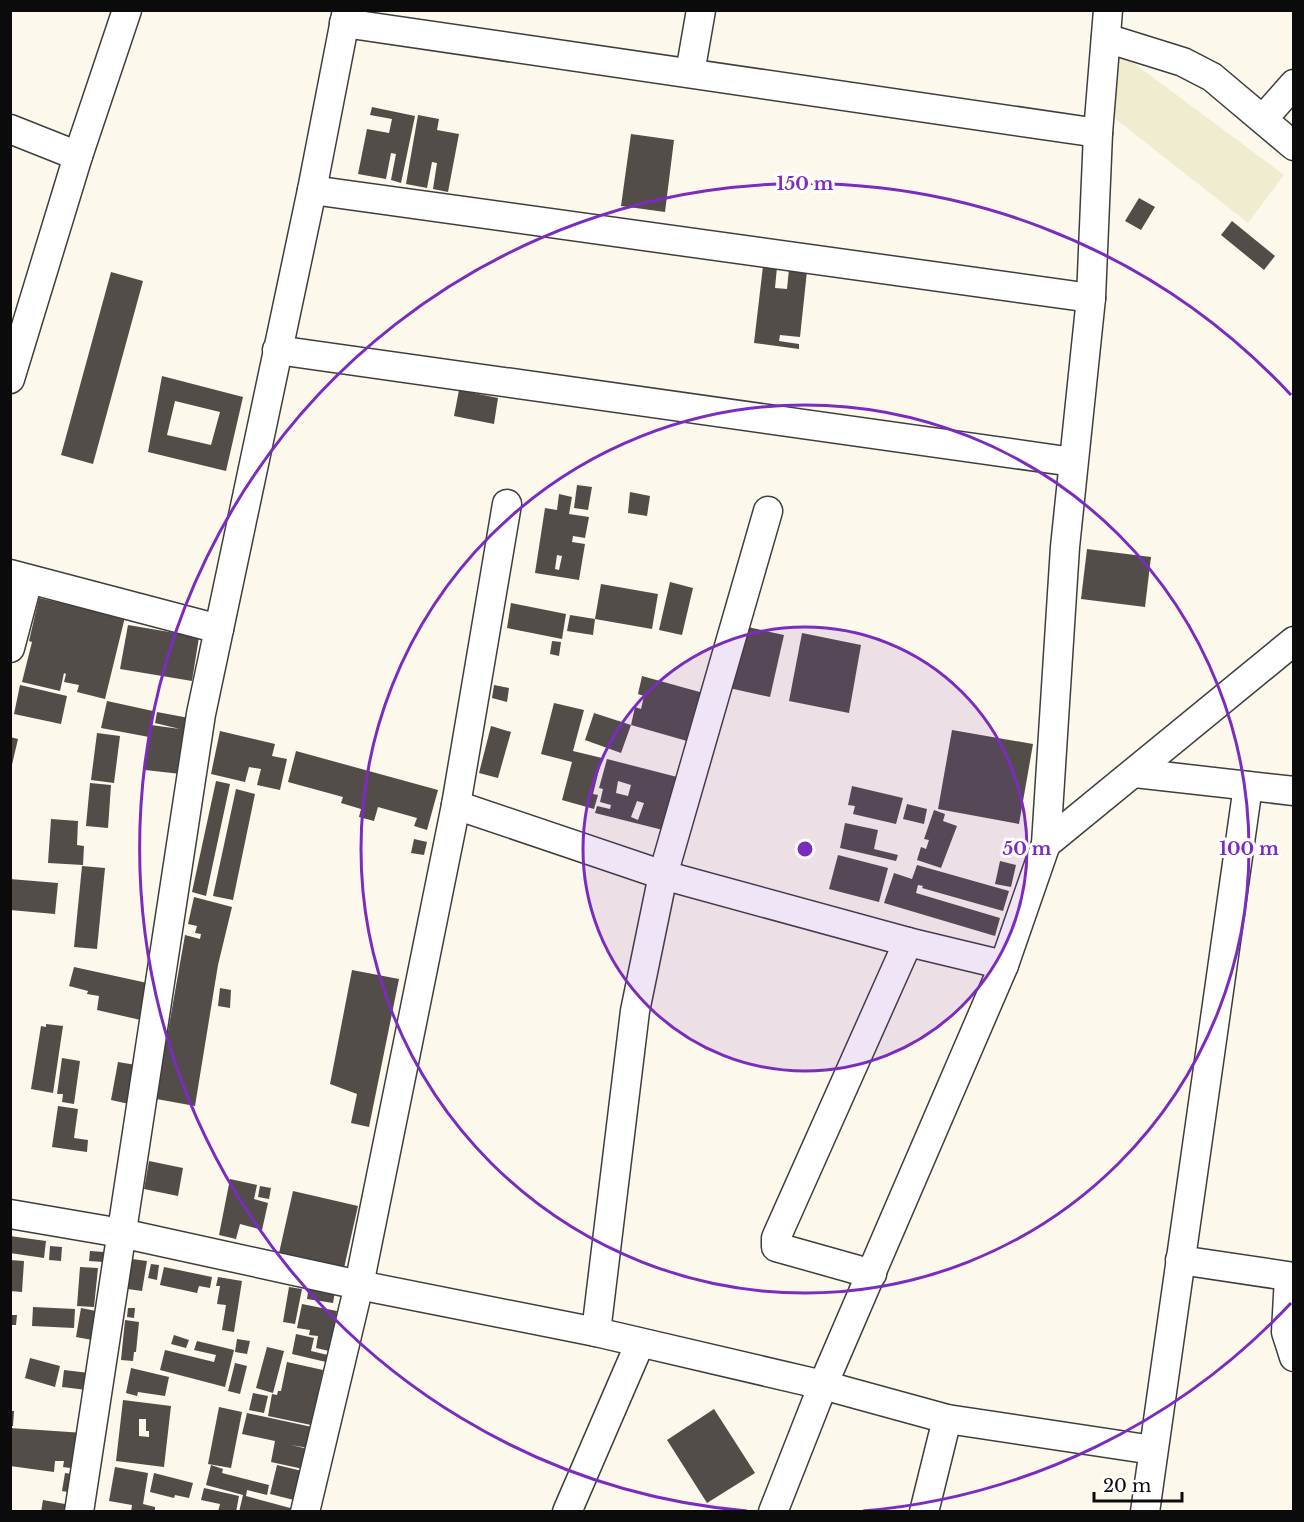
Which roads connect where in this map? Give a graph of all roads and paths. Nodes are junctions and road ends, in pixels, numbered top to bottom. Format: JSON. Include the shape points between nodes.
{"nodes":[{"id":1,"x":127,"y":10,"type":"edge"},
{"id":2,"x":701,"y":10,"type":"edge"},
{"id":3,"x":1108,"y":10,"type":"edge"},
{"id":4,"x":346,"y":17,"type":"edge"},
{"id":5,"x":1106,"y":38,"type":"junction"},
{"id":6,"x":690,"y":73,"type":"junction"},
{"id":7,"x":1293,"y":84,"type":"edge"},
{"id":8,"x":1263,"y":119,"type":"junction"},
{"id":9,"x":10,"y":129,"type":"edge"},
{"id":10,"x":1098,"y":133,"type":"junction"},
{"id":11,"x":1293,"y":146,"type":"edge"},
{"id":12,"x":78,"y":156,"type":"junction"},
{"id":13,"x":312,"y":190,"type":"junction"},
{"id":14,"x":1091,"y":298,"type":"junction"},
{"id":15,"x":277,"y":350,"type":"junction"},
{"id":16,"x":10,"y":380,"type":"edge"},
{"id":17,"x":1073,"y":462,"type":"junction"},
{"id":18,"x":507,"y":504,"type":"dead end"},
{"id":19,"x":768,"y":511,"type":"dead end"},
{"id":20,"x":19,"y":577,"type":"edge"},
{"id":21,"x":219,"y":629,"type":"junction"},
{"id":22,"x":1293,"y":641,"type":"edge"},
{"id":23,"x":10,"y":648,"type":"edge"},
{"id":24,"x":1135,"y":772,"type":"junction"},
{"id":25,"x":1248,"y":786,"type":"junction"},
{"id":26,"x":1293,"y":791,"type":"edge"},
{"id":27,"x":456,"y":805,"type":"junction"},
{"id":28,"x":1047,"y":844,"type":"junction"},
{"id":29,"x":663,"y":875,"type":"junction"},
{"id":30,"x":908,"y":942,"type":"junction"},
{"id":31,"x":1004,"y":965,"type":"junction"},
{"id":32,"x":10,"y":1214,"type":"edge"},
{"id":33,"x":122,"y":1233,"type":"junction"},
{"id":34,"x":1180,"y":1260,"type":"junction"},
{"id":35,"x":872,"y":1274,"type":"junction"},
{"id":36,"x":1291,"y":1277,"type":"edge"},
{"id":37,"x":359,"y":1286,"type":"junction"},
{"id":38,"x":596,"y":1332,"type":"junction"},
{"id":39,"x":640,"y":1343,"type":"junction"},
{"id":40,"x":1293,"y":1357,"type":"edge"},
{"id":41,"x":823,"y":1385,"type":"junction"},
{"id":42,"x":947,"y":1419,"type":"junction"},
{"id":43,"x":1153,"y":1450,"type":"junction"},
{"id":44,"x":79,"y":1512,"type":"edge"},
{"id":45,"x":305,"y":1512,"type":"edge"},
{"id":46,"x":567,"y":1512,"type":"edge"},
{"id":47,"x":773,"y":1512,"type":"edge"},
{"id":48,"x":924,"y":1512,"type":"edge"},
{"id":49,"x":1144,"y":1512,"type":"edge"}],
"edges":[{"from":1,"to":12,"type":"street"},
{"from":2,"to":6,"type":"street"},
{"from":3,"to":5,"type":"street"},
{"from":4,"to":6,"type":"street"},
{"from":4,"to":13,"type":"street"},
{"from":5,"to":8,"type":"street","via":[[1183,62],[1212,77]]},
{"from":5,"to":10,"type":"street"},
{"from":6,"to":10,"type":"street"},
{"from":7,"to":8,"type":"street"},
{"from":8,"to":11,"type":"street"},
{"from":9,"to":12,"type":"street"},
{"from":10,"to":14,"type":"street"},
{"from":12,"to":16,"type":"street"},
{"from":13,"to":14,"type":"street"},
{"from":13,"to":15,"type":"street"},
{"from":14,"to":17,"type":"street"},
{"from":15,"to":17,"type":"street"},
{"from":15,"to":21,"type":"street"},
{"from":17,"to":28,"type":"street"},
{"from":18,"to":27,"type":"street"},
{"from":19,"to":29,"type":"street"},
{"from":20,"to":21,"type":"street"},
{"from":20,"to":23,"type":"street"},
{"from":21,"to":33,"type":"street","via":[[201,714]]},
{"from":22,"to":24,"type":"street"},
{"from":24,"to":25,"type":"street"},
{"from":24,"to":28,"type":"street"},
{"from":25,"to":26,"type":"street"},
{"from":25,"to":34,"type":"street"},
{"from":27,"to":29,"type":"street"},
{"from":27,"to":37,"type":"street"},
{"from":28,"to":31,"type":"street"},
{"from":29,"to":30,"type":"street"},
{"from":29,"to":38,"type":"street","via":[[635,1011]]},
{"from":30,"to":31,"type":"street"},
{"from":30,"to":35,"type":"street","via":[[776,1238],[776,1247]]},
{"from":31,"to":35,"type":"street"},
{"from":32,"to":33,"type":"street"},
{"from":33,"to":37,"type":"street"},
{"from":33,"to":44,"type":"street"},
{"from":34,"to":36,"type":"street"},
{"from":34,"to":43,"type":"street"},
{"from":35,"to":41,"type":"street"},
{"from":36,"to":40,"type":"street","via":[[1286,1332]]},
{"from":37,"to":38,"type":"street"},
{"from":37,"to":45,"type":"street"},
{"from":38,"to":39,"type":"street"},
{"from":39,"to":41,"type":"street"},
{"from":39,"to":46,"type":"street"},
{"from":41,"to":42,"type":"street"},
{"from":41,"to":47,"type":"street"},
{"from":42,"to":43,"type":"street"},
{"from":42,"to":48,"type":"street"},
{"from":43,"to":49,"type":"street"}]}
